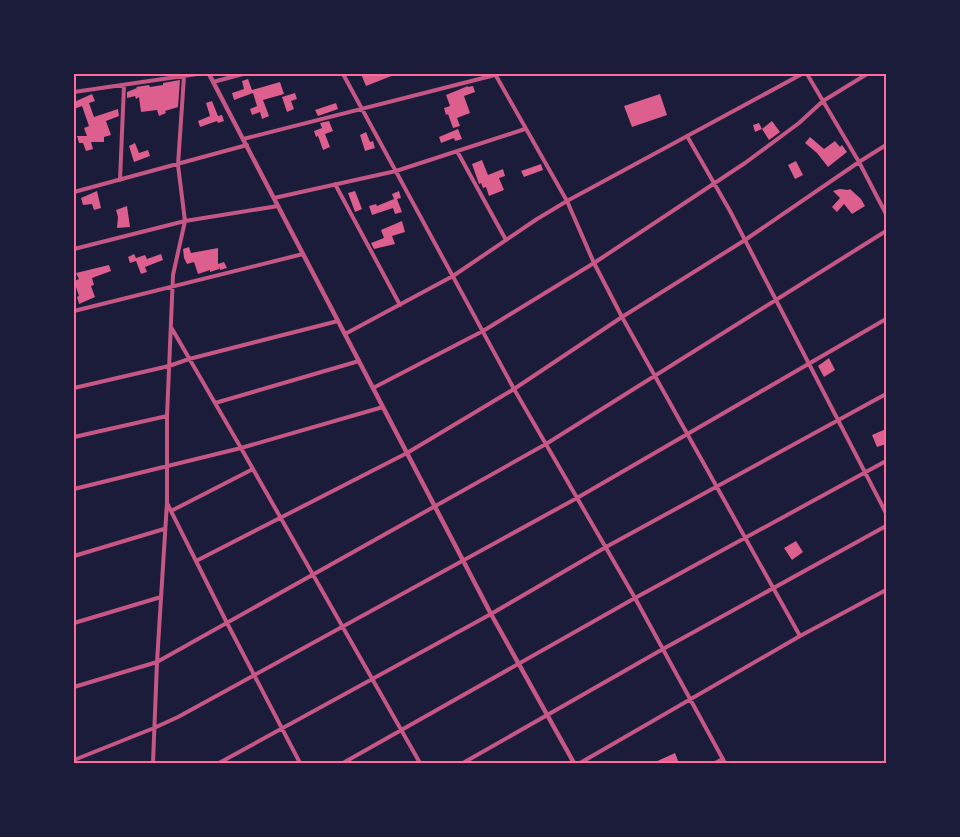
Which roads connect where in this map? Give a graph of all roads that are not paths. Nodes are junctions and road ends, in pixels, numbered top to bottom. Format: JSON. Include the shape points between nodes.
{"nodes":[{"id":1,"x":197,"y":74,"type":"edge"},
{"id":2,"x":209,"y":74,"type":"edge"},
{"id":3,"x":243,"y":74,"type":"edge"},
{"id":4,"x":343,"y":74,"type":"edge"},
{"id":5,"x":495,"y":74,"type":"edge"},
{"id":6,"x":802,"y":74,"type":"edge"},
{"id":7,"x":807,"y":74,"type":"edge"},
{"id":8,"x":867,"y":74,"type":"edge"},
{"id":9,"x":184,"y":76,"type":"junction"},
{"id":10,"x":214,"y":82,"type":"junction"},
{"id":11,"x":124,"y":85,"type":"junction"},
{"id":12,"x":74,"y":92,"type":"edge"},
{"id":13,"x":823,"y":101,"type":"junction"},
{"id":14,"x":362,"y":110,"type":"junction"},
{"id":15,"x":525,"y":129,"type":"junction"},
{"id":16,"x":687,"y":136,"type":"junction"},
{"id":17,"x":243,"y":139,"type":"junction"},
{"id":18,"x":247,"y":145,"type":"junction"},
{"id":19,"x":886,"y":145,"type":"edge"},
{"id":20,"x":457,"y":151,"type":"junction"},
{"id":21,"x":859,"y":162,"type":"junction"},
{"id":22,"x":178,"y":165,"type":"junction"},
{"id":23,"x":396,"y":171,"type":"junction"},
{"id":24,"x":120,"y":180,"type":"junction"},
{"id":25,"x":714,"y":182,"type":"junction"},
{"id":26,"x":335,"y":184,"type":"junction"},
{"id":27,"x":74,"y":192,"type":"edge"},
{"id":28,"x":274,"y":198,"type":"junction"},
{"id":29,"x":567,"y":201,"type":"junction"},
{"id":30,"x":278,"y":206,"type":"junction"},
{"id":31,"x":886,"y":212,"type":"edge"},
{"id":32,"x":185,"y":221,"type":"junction"},
{"id":33,"x":886,"y":231,"type":"edge"},
{"id":34,"x":506,"y":240,"type":"junction"},
{"id":35,"x":745,"y":240,"type":"junction"},
{"id":36,"x":74,"y":249,"type":"edge"},
{"id":37,"x":303,"y":254,"type":"junction"},
{"id":38,"x":594,"y":263,"type":"junction"},
{"id":39,"x":453,"y":276,"type":"junction"},
{"id":40,"x":172,"y":287,"type":"junction"},
{"id":41,"x":776,"y":300,"type":"junction"},
{"id":42,"x":400,"y":305,"type":"junction"},
{"id":43,"x":74,"y":311,"type":"edge"},
{"id":44,"x":622,"y":317,"type":"junction"},
{"id":45,"x":886,"y":320,"type":"edge"},
{"id":46,"x":338,"y":321,"type":"junction"},
{"id":47,"x":170,"y":326,"type":"junction"},
{"id":48,"x":483,"y":331,"type":"junction"},
{"id":49,"x":345,"y":334,"type":"junction"},
{"id":50,"x":189,"y":359,"type":"junction"},
{"id":51,"x":359,"y":361,"type":"junction"},
{"id":52,"x":809,"y":364,"type":"junction"},
{"id":53,"x":169,"y":366,"type":"junction"},
{"id":54,"x":655,"y":376,"type":"junction"},
{"id":55,"x":74,"y":388,"type":"edge"},
{"id":56,"x":373,"y":388,"type":"junction"},
{"id":57,"x":514,"y":389,"type":"junction"},
{"id":58,"x":886,"y":394,"type":"edge"},
{"id":59,"x":215,"y":403,"type":"junction"},
{"id":60,"x":383,"y":407,"type":"junction"},
{"id":61,"x":167,"y":416,"type":"junction"},
{"id":62,"x":838,"y":420,"type":"junction"},
{"id":63,"x":688,"y":434,"type":"junction"},
{"id":64,"x":74,"y":436,"type":"edge"},
{"id":65,"x":546,"y":444,"type":"junction"},
{"id":66,"x":241,"y":448,"type":"junction"},
{"id":67,"x":407,"y":452,"type":"junction"},
{"id":68,"x":886,"y":461,"type":"edge"},
{"id":69,"x":166,"y":466,"type":"junction"},
{"id":70,"x":253,"y":469,"type":"junction"},
{"id":71,"x":865,"y":472,"type":"junction"},
{"id":72,"x":717,"y":486,"type":"junction"},
{"id":73,"x":74,"y":489,"type":"edge"},
{"id":74,"x":577,"y":498,"type":"junction"},
{"id":75,"x":167,"y":502,"type":"junction"},
{"id":76,"x":435,"y":506,"type":"junction"},
{"id":77,"x":171,"y":510,"type":"junction"},
{"id":78,"x":886,"y":513,"type":"edge"},
{"id":79,"x":280,"y":516,"type":"junction"},
{"id":80,"x":886,"y":526,"type":"edge"},
{"id":81,"x":164,"y":528,"type":"junction"},
{"id":82,"x":745,"y":538,"type":"junction"},
{"id":83,"x":606,"y":547,"type":"junction"},
{"id":84,"x":74,"y":556,"type":"edge"},
{"id":85,"x":463,"y":560,"type":"junction"},
{"id":86,"x":196,"y":561,"type":"junction"},
{"id":87,"x":313,"y":575,"type":"junction"},
{"id":88,"x":774,"y":588,"type":"junction"},
{"id":89,"x":886,"y":590,"type":"edge"},
{"id":90,"x":161,"y":596,"type":"junction"},
{"id":91,"x":635,"y":598,"type":"junction"},
{"id":92,"x":490,"y":614,"type":"junction"},
{"id":93,"x":74,"y":623,"type":"edge"},
{"id":94,"x":227,"y":623,"type":"junction"},
{"id":95,"x":342,"y":626,"type":"junction"},
{"id":96,"x":800,"y":636,"type":"junction"},
{"id":97,"x":663,"y":649,"type":"junction"},
{"id":98,"x":157,"y":662,"type":"junction"},
{"id":99,"x":518,"y":664,"type":"junction"},
{"id":100,"x":255,"y":674,"type":"junction"},
{"id":101,"x":372,"y":679,"type":"junction"},
{"id":102,"x":74,"y":687,"type":"edge"},
{"id":103,"x":691,"y":700,"type":"junction"},
{"id":104,"x":547,"y":715,"type":"junction"},
{"id":105,"x":154,"y":728,"type":"junction"},
{"id":106,"x":282,"y":729,"type":"junction"},
{"id":107,"x":401,"y":730,"type":"junction"},
{"id":108,"x":74,"y":760,"type":"edge"},
{"id":109,"x":724,"y":761,"type":"edge"},
{"id":110,"x":153,"y":763,"type":"edge"},
{"id":111,"x":220,"y":763,"type":"edge"},
{"id":112,"x":300,"y":763,"type":"edge"},
{"id":113,"x":343,"y":763,"type":"edge"},
{"id":114,"x":420,"y":763,"type":"edge"},
{"id":115,"x":462,"y":763,"type":"edge"},
{"id":116,"x":574,"y":763,"type":"edge"},
{"id":117,"x":580,"y":763,"type":"edge"},
{"id":118,"x":715,"y":763,"type":"edge"}],
"edges":[{"from":1,"to":9,"type":"street"},
{"from":2,"to":10,"type":"street"},
{"from":3,"to":10,"type":"street"},
{"from":4,"to":14,"type":"street"},
{"from":5,"to":14,"type":"street"},
{"from":5,"to":15,"type":"street"},
{"from":6,"to":16,"type":"street"},
{"from":7,"to":13,"type":"street"},
{"from":8,"to":13,"type":"street"},
{"from":9,"to":11,"type":"street"},
{"from":9,"to":22,"type":"street"},
{"from":10,"to":17,"type":"street"},
{"from":11,"to":12,"type":"street"},
{"from":11,"to":24,"type":"street"},
{"from":13,"to":21,"type":"street"},
{"from":13,"to":25,"type":"street","via":[[799,123]]},
{"from":14,"to":17,"type":"street"},
{"from":14,"to":23,"type":"street"},
{"from":15,"to":20,"type":"street"},
{"from":15,"to":29,"type":"street"},
{"from":16,"to":25,"type":"street"},
{"from":16,"to":29,"type":"street"},
{"from":17,"to":18,"type":"street"},
{"from":18,"to":22,"type":"street"},
{"from":18,"to":28,"type":"street"},
{"from":19,"to":21,"type":"street"},
{"from":20,"to":23,"type":"street"},
{"from":20,"to":34,"type":"street"},
{"from":21,"to":31,"type":"street"},
{"from":21,"to":35,"type":"street"},
{"from":22,"to":24,"type":"street"},
{"from":22,"to":32,"type":"street"},
{"from":23,"to":26,"type":"street"},
{"from":23,"to":39,"type":"street"},
{"from":24,"to":27,"type":"street"},
{"from":25,"to":35,"type":"street"},
{"from":25,"to":38,"type":"street"},
{"from":26,"to":28,"type":"street"},
{"from":26,"to":42,"type":"street"},
{"from":28,"to":30,"type":"street"},
{"from":29,"to":34,"type":"street"},
{"from":29,"to":38,"type":"street"},
{"from":30,"to":32,"type":"street"},
{"from":30,"to":37,"type":"street"},
{"from":32,"to":36,"type":"street"},
{"from":32,"to":40,"type":"street"},
{"from":33,"to":41,"type":"street"},
{"from":34,"to":39,"type":"street"},
{"from":35,"to":41,"type":"street"},
{"from":35,"to":44,"type":"street"},
{"from":37,"to":40,"type":"street"},
{"from":37,"to":46,"type":"street"},
{"from":38,"to":44,"type":"street"},
{"from":38,"to":48,"type":"street"},
{"from":39,"to":42,"type":"street"},
{"from":39,"to":48,"type":"street"},
{"from":40,"to":43,"type":"street"},
{"from":40,"to":47,"type":"street"},
{"from":41,"to":52,"type":"street"},
{"from":41,"to":54,"type":"street"},
{"from":42,"to":49,"type":"street"},
{"from":44,"to":54,"type":"street"},
{"from":44,"to":57,"type":"street"},
{"from":45,"to":52,"type":"street"},
{"from":46,"to":49,"type":"street"},
{"from":46,"to":50,"type":"street"},
{"from":47,"to":50,"type":"street"},
{"from":47,"to":53,"type":"street"},
{"from":48,"to":56,"type":"street"},
{"from":48,"to":57,"type":"street"},
{"from":49,"to":51,"type":"street"},
{"from":50,"to":53,"type":"street"},
{"from":50,"to":59,"type":"street"},
{"from":51,"to":56,"type":"street"},
{"from":51,"to":59,"type":"street"},
{"from":52,"to":62,"type":"street"},
{"from":52,"to":63,"type":"street"},
{"from":53,"to":55,"type":"street"},
{"from":53,"to":61,"type":"street"},
{"from":54,"to":63,"type":"street"},
{"from":54,"to":65,"type":"street"},
{"from":56,"to":60,"type":"street"},
{"from":57,"to":65,"type":"street"},
{"from":57,"to":67,"type":"street"},
{"from":58,"to":62,"type":"street"},
{"from":59,"to":66,"type":"street"},
{"from":60,"to":66,"type":"street"},
{"from":60,"to":67,"type":"street"},
{"from":61,"to":64,"type":"street"},
{"from":61,"to":69,"type":"street"},
{"from":62,"to":71,"type":"street"},
{"from":62,"to":72,"type":"street"},
{"from":63,"to":72,"type":"street"},
{"from":63,"to":74,"type":"street"},
{"from":65,"to":74,"type":"street"},
{"from":65,"to":76,"type":"street"},
{"from":66,"to":69,"type":"street"},
{"from":66,"to":70,"type":"street"},
{"from":67,"to":76,"type":"street"},
{"from":67,"to":79,"type":"street"},
{"from":68,"to":71,"type":"street"},
{"from":69,"to":73,"type":"street"},
{"from":69,"to":75,"type":"street"},
{"from":70,"to":77,"type":"street"},
{"from":70,"to":79,"type":"street"},
{"from":71,"to":78,"type":"street"},
{"from":71,"to":82,"type":"street"},
{"from":72,"to":82,"type":"street"},
{"from":72,"to":83,"type":"street"},
{"from":74,"to":83,"type":"street"},
{"from":74,"to":85,"type":"street"},
{"from":75,"to":77,"type":"street"},
{"from":75,"to":81,"type":"street"},
{"from":76,"to":85,"type":"street"},
{"from":76,"to":87,"type":"street"},
{"from":77,"to":86,"type":"street"},
{"from":79,"to":86,"type":"street"},
{"from":79,"to":87,"type":"street"},
{"from":80,"to":88,"type":"street"},
{"from":81,"to":84,"type":"street"},
{"from":81,"to":90,"type":"street"},
{"from":82,"to":88,"type":"street"},
{"from":82,"to":91,"type":"street"},
{"from":83,"to":91,"type":"street"},
{"from":83,"to":92,"type":"street"},
{"from":85,"to":92,"type":"street"},
{"from":85,"to":95,"type":"street"},
{"from":86,"to":94,"type":"street"},
{"from":87,"to":94,"type":"street"},
{"from":87,"to":95,"type":"street"},
{"from":88,"to":96,"type":"street"},
{"from":88,"to":97,"type":"street"},
{"from":89,"to":96,"type":"street"},
{"from":90,"to":93,"type":"street"},
{"from":90,"to":98,"type":"street"},
{"from":91,"to":97,"type":"street"},
{"from":91,"to":99,"type":"street"},
{"from":92,"to":99,"type":"street"},
{"from":92,"to":101,"type":"street"},
{"from":94,"to":98,"type":"street"},
{"from":94,"to":100,"type":"street"},
{"from":95,"to":100,"type":"street"},
{"from":95,"to":101,"type":"street"},
{"from":96,"to":103,"type":"street"},
{"from":97,"to":103,"type":"street"},
{"from":97,"to":104,"type":"street"},
{"from":98,"to":102,"type":"street"},
{"from":98,"to":105,"type":"street"},
{"from":99,"to":104,"type":"street"},
{"from":99,"to":107,"type":"street"},
{"from":100,"to":105,"type":"street"},
{"from":100,"to":106,"type":"street"},
{"from":101,"to":106,"type":"street"},
{"from":101,"to":107,"type":"street"},
{"from":103,"to":109,"type":"street"},
{"from":103,"to":117,"type":"street"},
{"from":104,"to":115,"type":"street"},
{"from":104,"to":116,"type":"street"},
{"from":105,"to":108,"type":"street"},
{"from":105,"to":110,"type":"street"},
{"from":106,"to":111,"type":"street"},
{"from":106,"to":112,"type":"street"},
{"from":107,"to":113,"type":"street"},
{"from":107,"to":114,"type":"street"},
{"from":109,"to":118,"type":"street"}]}
